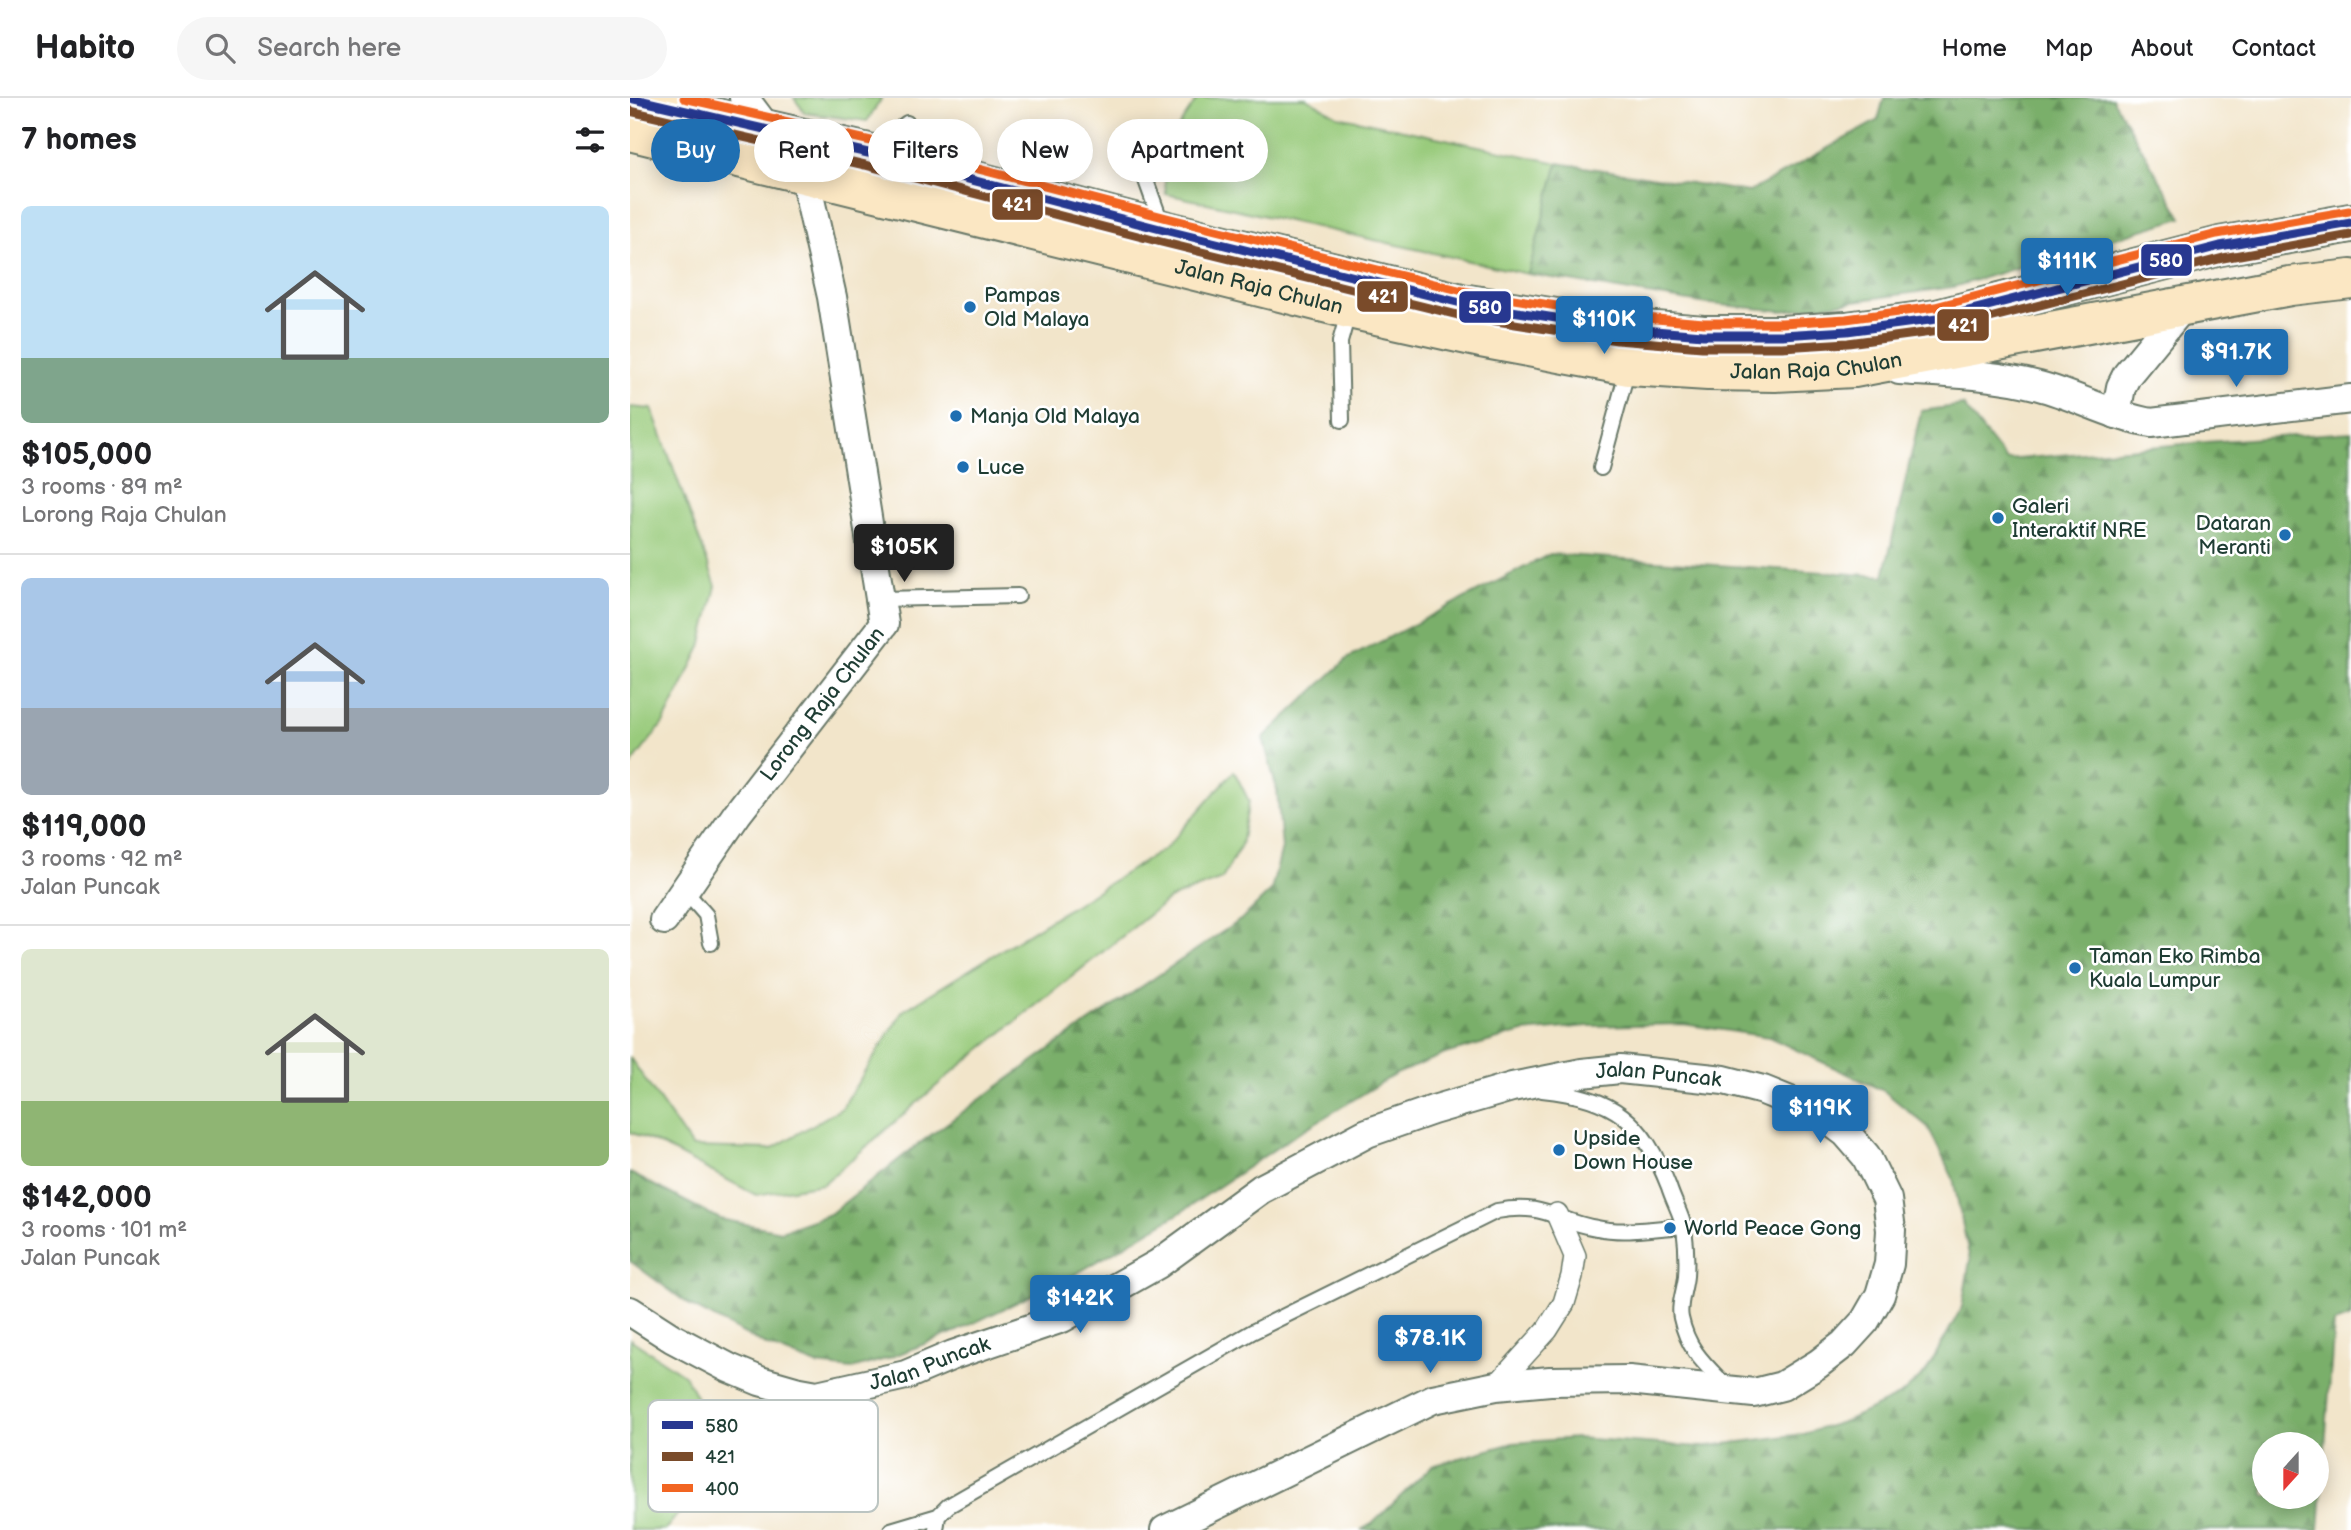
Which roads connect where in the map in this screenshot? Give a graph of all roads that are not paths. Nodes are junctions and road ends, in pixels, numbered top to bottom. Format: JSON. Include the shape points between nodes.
{"nodes":[{"id":1,"x":630,"y":98,"type":"edge"},
{"id":2,"x":744,"y":98,"type":"edge"},
{"id":3,"x":760,"y":119,"type":"edge"},
{"id":4,"x":754,"y":127,"type":"edge"},
{"id":5,"x":630,"y":131,"type":"edge"},
{"id":6,"x":854,"y":150,"type":"edge"},
{"id":7,"x":867,"y":153,"type":"joint"},
{"id":8,"x":754,"y":161,"type":"edge"},
{"id":9,"x":806,"y":182,"type":"edge"},
{"id":10,"x":840,"y":182,"type":"edge"},
{"id":11,"x":1147,"y":182,"type":"edge"},
{"id":12,"x":2351,"y":223,"type":"edge"},
{"id":13,"x":1164,"y":230,"type":"junction"},
{"id":14,"x":2351,"y":279,"type":"edge"},
{"id":15,"x":2182,"y":307,"type":"junction"},
{"id":16,"x":1349,"y":309,"type":"junction"},
{"id":17,"x":1629,"y":366,"type":"junction"},
{"id":18,"x":1854,"y":368,"type":"junction"},
{"id":19,"x":2351,"y":399,"type":"edge"},
{"id":20,"x":2116,"y":414,"type":"junction"},
{"id":21,"x":1342,"y":420,"type":"dead end"},
{"id":22,"x":1601,"y":468,"type":"dead end"},
{"id":23,"x":1018,"y":596,"type":"dead end"},
{"id":24,"x":881,"y":599,"type":"junction"},
{"id":25,"x":685,"y":891,"type":"junction"},
{"id":26,"x":664,"y":920,"type":"dead end"},
{"id":27,"x":711,"y":943,"type":"dead end"},
{"id":28,"x":1512,"y":1087,"type":"junction"},
{"id":29,"x":1557,"y":1214,"type":"junction"},
{"id":30,"x":1684,"y":1226,"type":"junction"},
{"id":31,"x":630,"y":1311,"type":"edge"},
{"id":32,"x":1496,"y":1386,"type":"junction"},
{"id":33,"x":1732,"y":1391,"type":"junction"},
{"id":34,"x":937,"y":1523,"type":"edge"},
{"id":35,"x":891,"y":1530,"type":"edge"},
{"id":36,"x":1165,"y":1530,"type":"edge"}],
"edges":[{"from":1,"to":4,"type":"main road","name":"Jalan Raja Chulan"},
{"from":2,"to":3,"type":"street"},
{"from":5,"to":8,"type":"main road","name":"Jalan Raja Chulan"},
{"from":6,"to":7,"type":"main road","name":"Jalan Raja Chulan"},
{"from":7,"to":13,"type":"main road","name":"Jalan Raja Chulan"},
{"from":9,"to":24,"type":"street","name":"Lorong Raja Chulan","via":[[832,297]]},
{"from":10,"to":16,"type":"main road","name":"Jalan Raja Chulan"},
{"from":11,"to":13,"type":"lane"},
{"from":12,"to":13,"type":"main road","name":"Jalan Raja Chulan","via":[[2220,246],[1937,319],[1782,335],[1647,331],[1523,314]]},
{"from":14,"to":15,"type":"main road","name":"Jalan Raja Chulan"},
{"from":15,"to":18,"type":"main road","name":"Jalan Raja Chulan"},
{"from":15,"to":20,"type":"street","via":[[2127,375]]},
{"from":16,"to":17,"type":"main road","name":"Jalan Raja Chulan"},
{"from":16,"to":21,"type":"lane","via":[[1340,342]]},
{"from":17,"to":18,"type":"main road","name":"Jalan Raja Chulan","via":[[1708,372]]},
{"from":17,"to":22,"type":"lane"},
{"from":18,"to":20,"type":"street","via":[[1995,377],[2065,394]]},
{"from":19,"to":20,"type":"street","via":[[2151,423]]},
{"from":23,"to":24,"type":"lane"},
{"from":24,"to":25,"type":"street","name":"Lorong Raja Chulan","via":[[884,624],[737,814]]},
{"from":25,"to":26,"type":"street","name":"Lorong Raja Chulan"},
{"from":25,"to":27,"type":"lane","via":[[706,915]]},
{"from":28,"to":30,"type":"lane","via":[[1563,1092],[1619,1112],[1654,1153]]},
{"from":28,"to":31,"type":"street","name":"Jalan Puncak","via":[[1367,1133],[1261,1189],[1158,1264],[1062,1318],[906,1375],[817,1395],[795,1391],[729,1368]]},
{"from":28,"to":33,"type":"street","name":"Jalan Puncak","via":[[1620,1069],[1724,1080],[1763,1090],[1826,1118],[1866,1156],[1887,1199],[1891,1230],[1889,1264],[1865,1321],[1818,1364],[1782,1386],[1754,1393]]},
{"from":29,"to":30,"type":"lane","via":[[1610,1230]]},
{"from":29,"to":32,"type":"street","via":[[1575,1256],[1564,1303]]},
{"from":29,"to":34,"type":"lane","via":[[1532,1208],[1497,1211],[1252,1332],[948,1506]]},
{"from":30,"to":33,"type":"lane","via":[[1686,1274],[1680,1316],[1691,1349]]},
{"from":32,"to":33,"type":"street","name":"Jalan Puncak","via":[[1629,1380]]},
{"from":32,"to":36,"type":"street","name":"Jalan Puncak","via":[[1433,1399]]},
{"from":34,"to":35,"type":"lane"}]}
